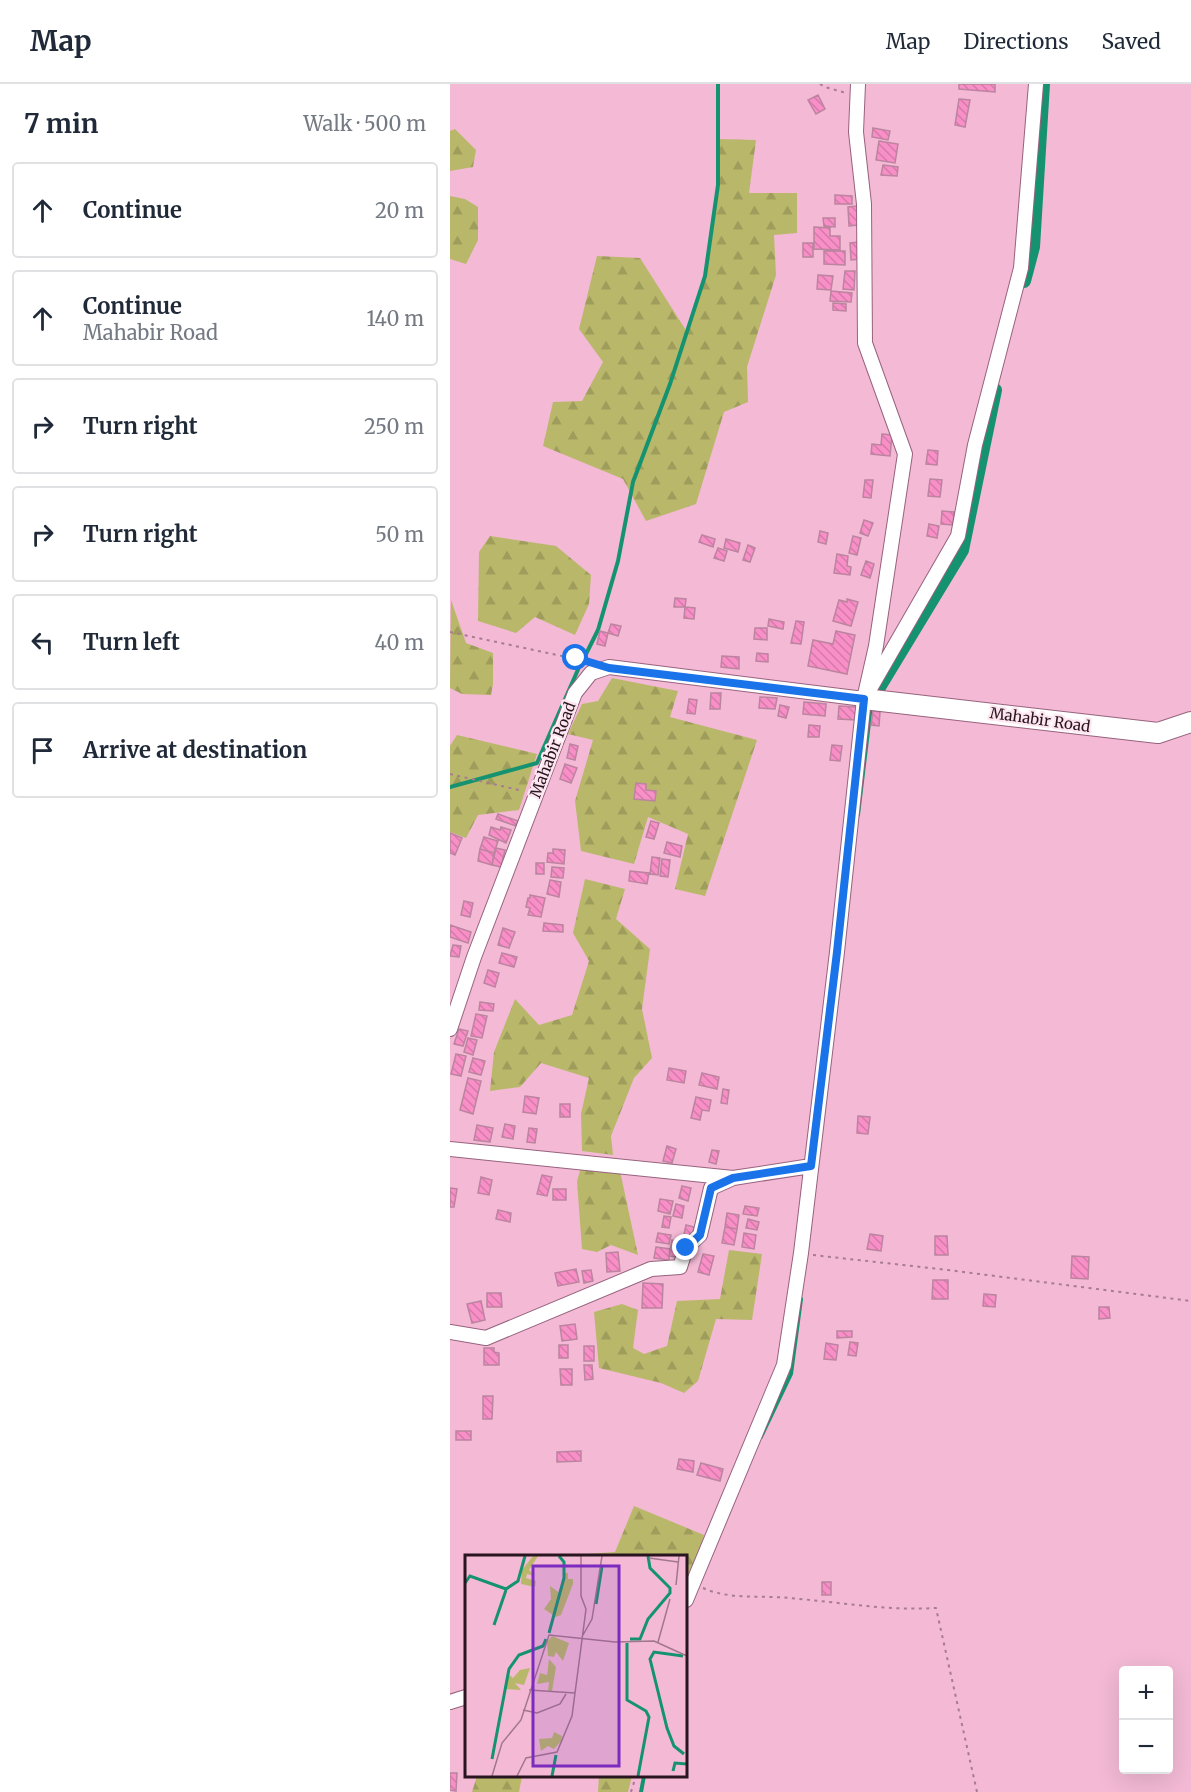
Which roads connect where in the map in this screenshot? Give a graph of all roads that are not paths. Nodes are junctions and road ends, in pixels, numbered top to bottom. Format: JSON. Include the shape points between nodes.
{"nodes":[{"id":1,"x":1036,"y":84,"type":"edge"},
{"id":2,"x":858,"y":90,"type":"edge"},
{"id":3,"x":864,"y":699,"type":"junction"},
{"id":4,"x":1191,"y":722,"type":"edge"},
{"id":5,"x":450,"y":1029,"type":"edge"},
{"id":6,"x":450,"y":1149,"type":"edge"},
{"id":7,"x":811,"y":1166,"type":"junction"},
{"id":8,"x":733,"y":1178,"type":"junction"},
{"id":9,"x":450,"y":1332,"type":"edge"},
{"id":10,"x":687,"y":1597,"type":"edge"},
{"id":11,"x":465,"y":1696,"type":"edge"},
{"id":12,"x":450,"y":1702,"type":"edge"}],
"edges":[{"from":1,"to":3,"type":"street","via":[[1021,268],[975,445],[958,536]]},
{"from":2,"to":3,"type":"street","via":[[856,132],[864,204],[864,343],[905,454],[876,646]]},
{"from":3,"to":4,"type":"street","name":"Mahabir Road","via":[[1158,733]]},
{"from":3,"to":5,"type":"street","name":"Mahabir Road","via":[[609,668],[591,673],[575,693]]},
{"from":3,"to":7,"type":"street"},
{"from":6,"to":8,"type":"street"},
{"from":7,"to":8,"type":"street"},
{"from":7,"to":10,"type":"street","via":[[784,1365]]},
{"from":8,"to":9,"type":"street","via":[[711,1188],[700,1235],[686,1248],[680,1267],[651,1269],[486,1338]]},
{"from":11,"to":12,"type":"street"}]}
